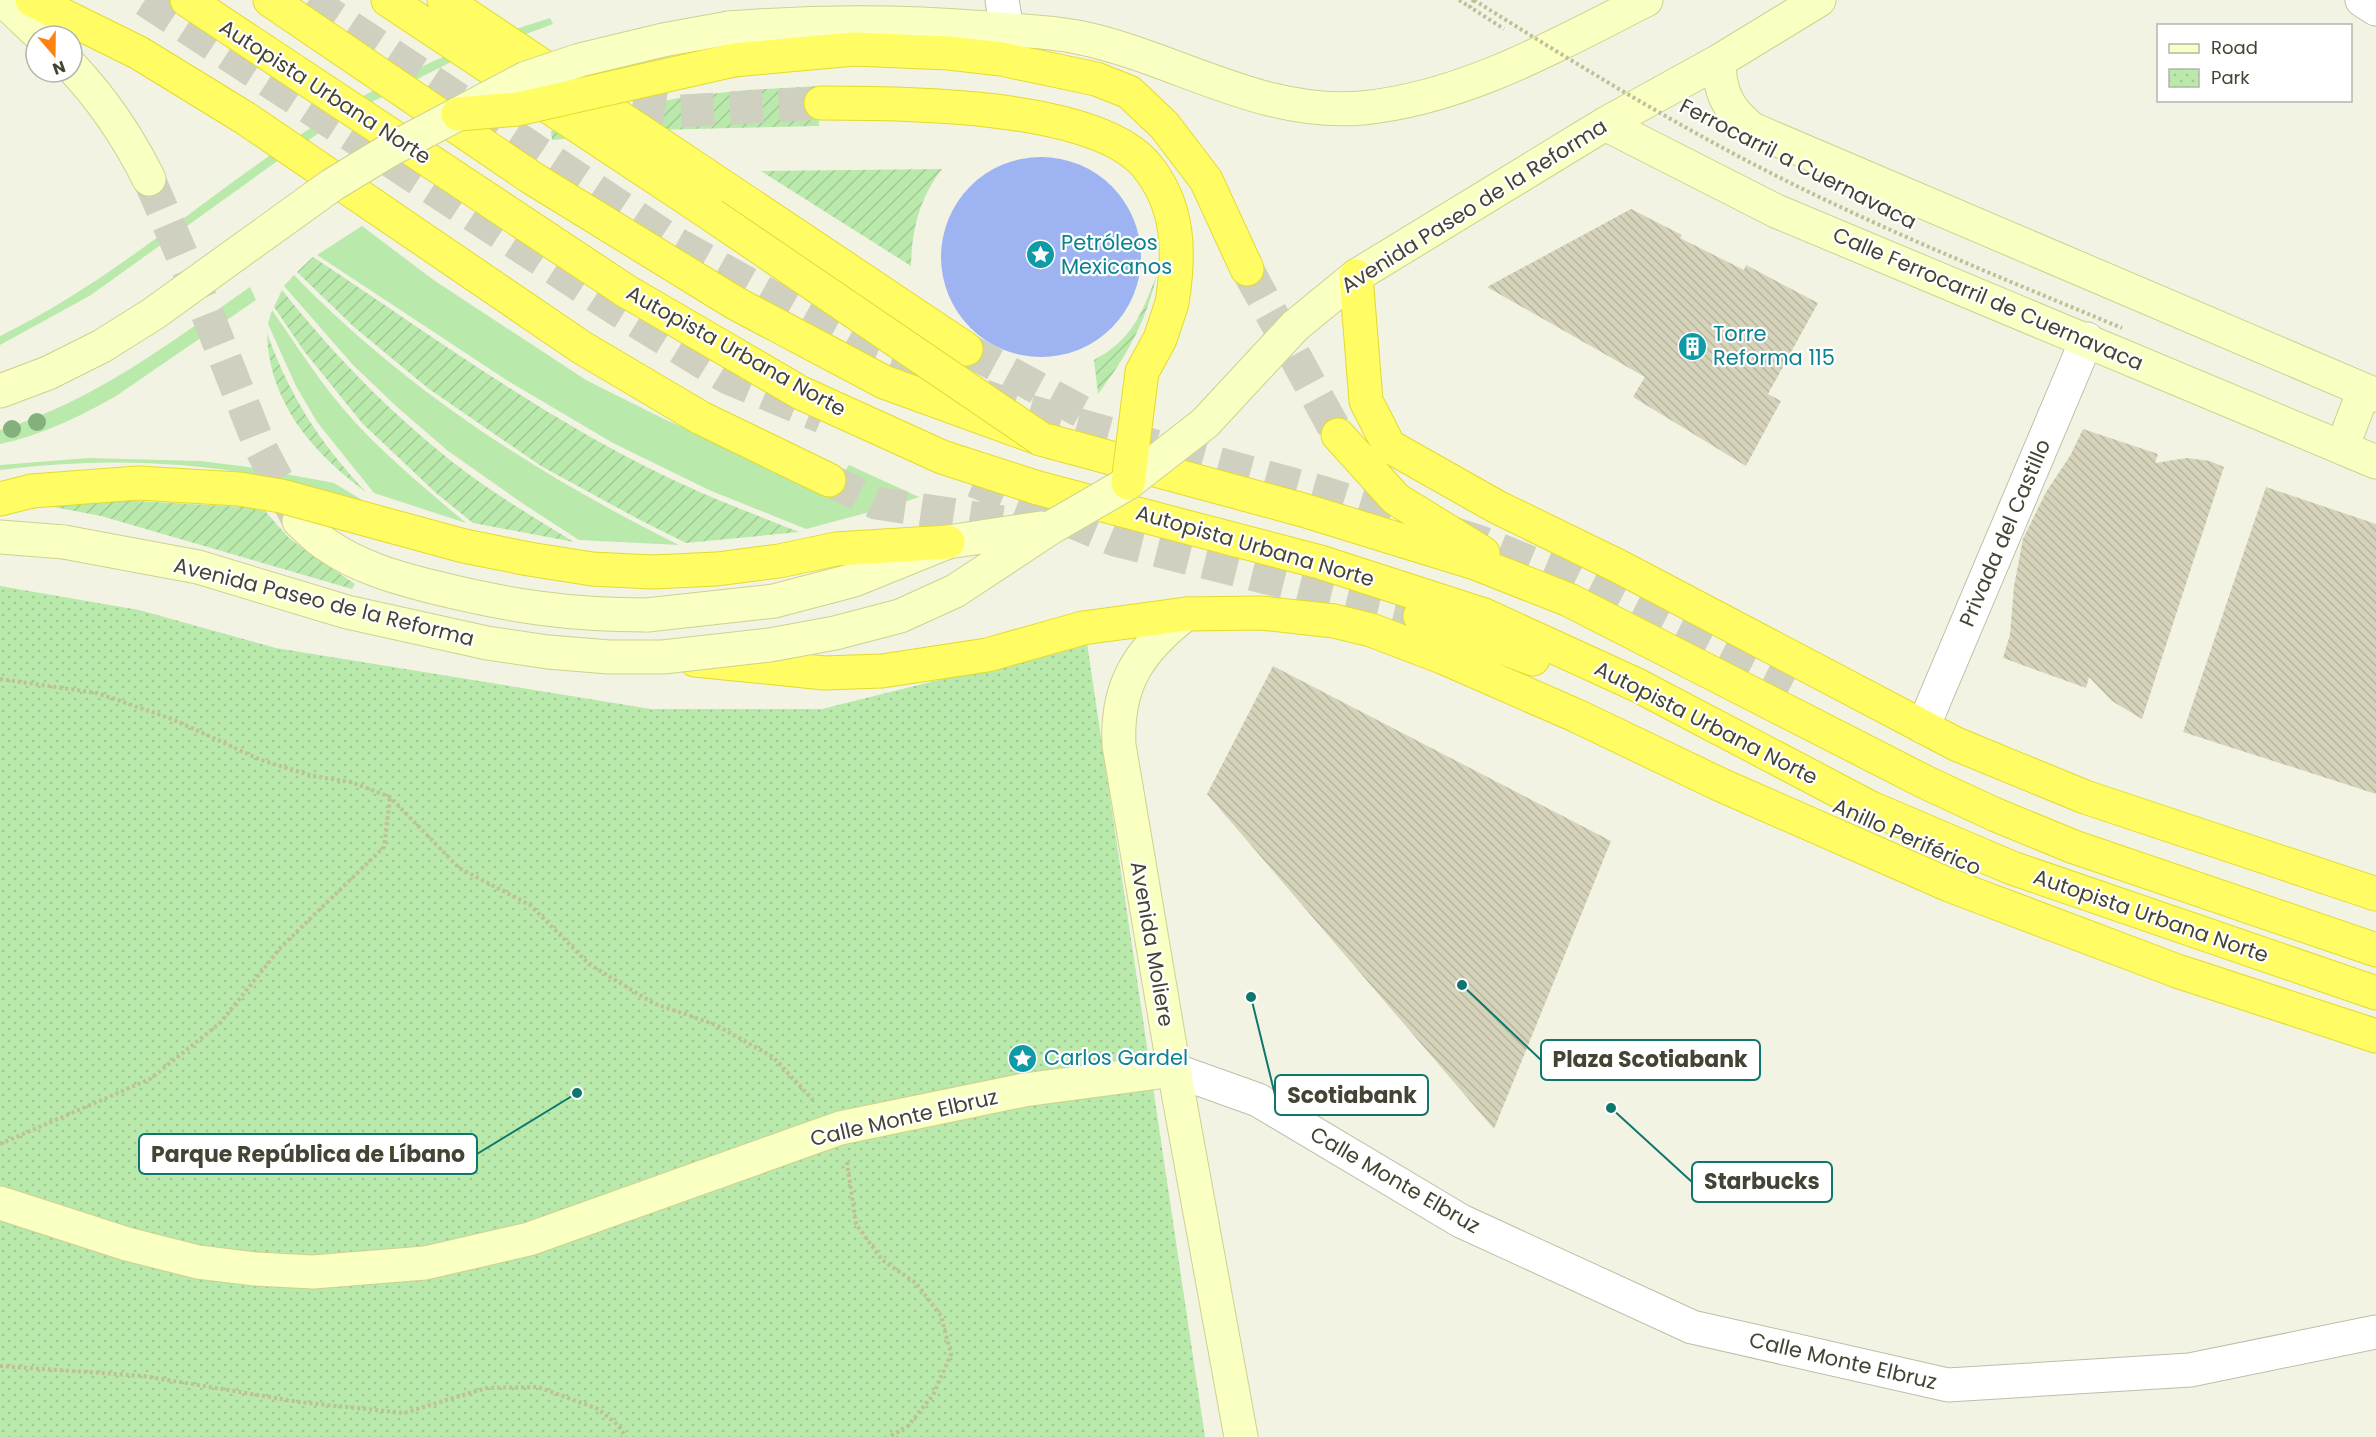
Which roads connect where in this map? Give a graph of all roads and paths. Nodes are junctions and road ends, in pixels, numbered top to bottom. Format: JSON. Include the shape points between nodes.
{"nodes":[{"id":1,"x":3,"y":0,"type":"edge"},
{"id":2,"x":32,"y":0,"type":"edge"},
{"id":3,"x":187,"y":0,"type":"edge"},
{"id":4,"x":270,"y":0,"type":"edge"},
{"id":5,"x":388,"y":0,"type":"edge"},
{"id":6,"x":444,"y":0,"type":"edge"},
{"id":7,"x":802,"y":0,"type":"edge"},
{"id":8,"x":1459,"y":0,"type":"edge"},
{"id":9,"x":1474,"y":0,"type":"edge"},
{"id":10,"x":1646,"y":0,"type":"edge"},
{"id":11,"x":1820,"y":0,"type":"edge"},
{"id":12,"x":2362,"y":0,"type":"edge"},
{"id":13,"x":1470,"y":7,"type":"dead end"},
{"id":14,"x":2376,"y":9,"type":"edge"},
{"id":15,"x":1004,"y":15,"type":"edge"},
{"id":16,"x":866,"y":21,"type":"junction"},
{"id":17,"x":28,"y":24,"type":"edge"},
{"id":18,"x":1719,"y":61,"type":"junction"},
{"id":19,"x":84,"y":80,"type":"edge"},
{"id":20,"x":821,"y":103,"type":"tunnel mouth"},
{"id":21,"x":458,"y":114,"type":"junction"},
{"id":22,"x":1605,"y":124,"type":"junction"},
{"id":23,"x":149,"y":179,"type":"tunnel mouth"},
{"id":24,"x":1247,"y":268,"type":"tunnel mouth"},
{"id":25,"x":1356,"y":276,"type":"junction"},
{"id":26,"x":2122,"y":328,"type":"dead end"},
{"id":27,"x":2087,"y":339,"type":"junction"},
{"id":28,"x":966,"y":350,"type":"tunnel mouth"},
{"id":29,"x":0,"y":391,"type":"edge"},
{"id":30,"x":2370,"y":392,"type":"edge"},
{"id":31,"x":1338,"y":435,"type":"tunnel mouth"},
{"id":32,"x":1041,"y":439,"type":"junction"},
{"id":33,"x":2342,"y":448,"type":"junction"},
{"id":34,"x":2376,"y":462,"type":"edge"},
{"id":35,"x":829,"y":480,"type":"tunnel mouth"},
{"id":36,"x":1128,"y":483,"type":"junction"},
{"id":37,"x":0,"y":499,"type":"edge"},
{"id":38,"x":299,"y":521,"type":"tunnel mouth"},
{"id":39,"x":1052,"y":526,"type":"junction"},
{"id":40,"x":0,"y":537,"type":"edge"},
{"id":41,"x":948,"y":542,"type":"junction"},
{"id":42,"x":1535,"y":586,"type":"junction"},
{"id":43,"x":1186,"y":614,"type":"junction"},
{"id":44,"x":1420,"y":616,"type":"tunnel mouth"},
{"id":45,"x":663,"y":657,"type":"junction"},
{"id":46,"x":0,"y":679,"type":"edge"},
{"id":47,"x":1789,"y":690,"type":"tunnel mouth"},
{"id":48,"x":1923,"y":727,"type":"junction"},
{"id":49,"x":390,"y":797,"type":"junction"},
{"id":50,"x":2376,"y":894,"type":"edge"},
{"id":51,"x":2376,"y":930,"type":"edge"},
{"id":52,"x":2376,"y":950,"type":"edge"},
{"id":53,"x":2376,"y":993,"type":"edge"},
{"id":54,"x":2376,"y":1011,"type":"edge"},
{"id":55,"x":2376,"y":1036,"type":"edge"},
{"id":56,"x":1174,"y":1070,"type":"junction"},
{"id":57,"x":840,"y":1128,"type":"junction"},
{"id":58,"x":0,"y":1144,"type":"edge"},
{"id":59,"x":0,"y":1203,"type":"edge"},
{"id":60,"x":2376,"y":1332,"type":"edge"},
{"id":61,"x":0,"y":1366,"type":"edge"},
{"id":62,"x":626,"y":1437,"type":"edge"},
{"id":63,"x":889,"y":1437,"type":"edge"},
{"id":64,"x":1241,"y":1437,"type":"edge"}],
"edges":[{"from":1,"to":17,"type":"main road"},
{"from":2,"to":35,"type":"highway","via":[[140,53],[245,118],[581,347],[701,418]]},
{"from":3,"to":53,"type":"highway","name":"Autopista Urbana Norte","bridge":true,"via":[[626,291],[801,393],[942,458],[1038,488],[1320,562],[1484,615],[1637,685],[1871,808],[2012,868]]},
{"from":4,"to":32,"type":"highway","name":"Autopista Urbana Norte","bridge":true,"via":[[532,178],[735,303],[884,382]]},
{"from":5,"to":32,"type":"highway","bridge":true},
{"from":6,"to":28,"type":"highway"},
{"from":7,"to":16,"type":"main road"},
{"from":8,"to":13,"type":"path"},
{"from":9,"to":26,"type":"path","name":"Ferrocarril a Cuernavaca","bridge":true,"via":[[1598,77],[1737,155],[1862,217]]},
{"from":10,"to":15,"type":"main road","via":[[1461,86],[1362,108],[1288,103],[1245,94],[1122,48]]},
{"from":11,"to":18,"type":"main road","name":"Avenida Paseo de la Reforma"},
{"from":12,"to":14,"type":"street"},
{"from":15,"to":16,"type":"main road"},
{"from":16,"to":21,"type":"main road","bridge":true,"via":[[729,28],[663,40],[526,78]]},
{"from":18,"to":22,"type":"main road","name":"Avenida Paseo de la Reforma"},
{"from":18,"to":30,"type":"main road","via":[[1723,96],[1735,116],[1752,129]]},
{"from":19,"to":23,"type":"main road","via":[[127,136]]},
{"from":20,"to":36,"type":"highway","bridge":true,"via":[[908,103],[1026,115],[1099,134],[1145,164],[1164,192],[1175,222],[1178,252],[1172,303],[1160,339],[1142,372]]},
{"from":21,"to":24,"type":"highway","bridge":true,"via":[[518,109],[734,60],[854,49],[1001,59],[1096,79],[1129,92],[1164,125],[1206,180]]},
{"from":21,"to":29,"type":"main road","bridge":true,"via":[[332,185],[153,314],[102,346]]},
{"from":22,"to":25,"type":"main road","name":"Avenida Paseo de la Reforma"},
{"from":22,"to":27,"type":"main road","name":"Calle Ferrocarril de Cuernavaca","via":[[1776,211]]},
{"from":25,"to":36,"type":"main road","name":"Avenida Paseo de la Reforma","bridge":true,"via":[[1295,326],[1205,423]]},
{"from":25,"to":48,"type":"highway","via":[[1365,401],[1389,446],[1497,507],[1620,567]]},
{"from":27,"to":33,"type":"main road","name":"Calle Ferrocarril de Cuernavaca"},
{"from":27,"to":48,"type":"street","name":"Privada del Castillo"},
{"from":30,"to":33,"type":"main road"},
{"from":31,"to":42,"type":"highway","via":[[1396,499]]},
{"from":32,"to":42,"type":"highway","name":"Autopista Urbana Norte","bridge":true,"via":[[1303,510],[1475,563]]},
{"from":33,"to":34,"type":"main road","name":"Calle Ferrocarril de Cuernavaca"},
{"from":36,"to":39,"type":"main road","name":"Avenida Paseo de la Reforma","bridge":true},
{"from":37,"to":41,"type":"highway","bridge":true,"via":[[32,491],[138,483],[239,489],[281,496],[486,550],[592,569],[632,571],[717,569],[836,549]]},
{"from":38,"to":41,"type":"main road","bridge":true,"via":[[327,545],[405,580],[488,601],[594,615],[647,615],[754,604],[815,592]]},
{"from":39,"to":41,"type":"main road","bridge":true},
{"from":39,"to":45,"type":"main road","name":"Avenida Paseo de la Reforma","bridge":true,"via":[[955,591],[900,615],[770,645]]},
{"from":40,"to":45,"type":"main road","name":"Avenida Paseo de la Reforma","bridge":true,"via":[[64,542],[198,567],[347,612],[487,643],[609,657]]},
{"from":42,"to":52,"type":"highway","name":"Autopista Urbana Norte","via":[[1996,815],[2074,847]]},
{"from":43,"to":45,"type":"highway","bridge":true,"via":[[1083,628],[987,655],[882,671],[824,673]]},
{"from":43,"to":55,"type":"highway","via":[[1298,615],[1371,630],[1577,716],[1721,785],[1949,885],[2177,971]]},
{"from":43,"to":56,"type":"main road","name":"Avenida Moliere","via":[[1162,632],[1136,663],[1121,702],[1118,724]]},
{"from":44,"to":54,"type":"highway","name":"Anillo Periférico","via":[[1560,669],[1936,855]]},
{"from":46,"to":49,"type":"path","via":[[97,693],[172,719],[261,760],[313,776],[351,782]]},
{"from":47,"to":51,"type":"highway","via":[[2006,797],[2144,852]]},
{"from":48,"to":50,"type":"highway","via":[[2085,797]]},
{"from":49,"to":57,"type":"path","via":[[459,868],[530,905],[589,964],[653,1003],[716,1025],[773,1058]]},
{"from":49,"to":58,"type":"path","via":[[384,847],[281,946],[220,1023],[150,1079]]},
{"from":56,"to":57,"type":"main road","name":"Calle Monte Elbruz","via":[[1024,1090]]},
{"from":56,"to":60,"type":"street","name":"Calle Monte Elbruz","via":[[1258,1100],[1461,1221],[1692,1327],[1948,1385],[2190,1371]]},
{"from":56,"to":64,"type":"main road","name":"Avenida Moliere"},
{"from":57,"to":59,"type":"main road","name":"Calle Monte Elbruz","via":[[530,1239],[425,1263],[372,1269],[313,1272],[198,1262]]},
{"from":57,"to":63,"type":"path","via":[[856,1224],[882,1260],[916,1283],[941,1316],[951,1354],[933,1395],[908,1426]]},
{"from":61,"to":62,"type":"path","via":[[144,1376],[299,1402],[404,1413],[486,1388],[538,1387],[598,1409]]}]}
